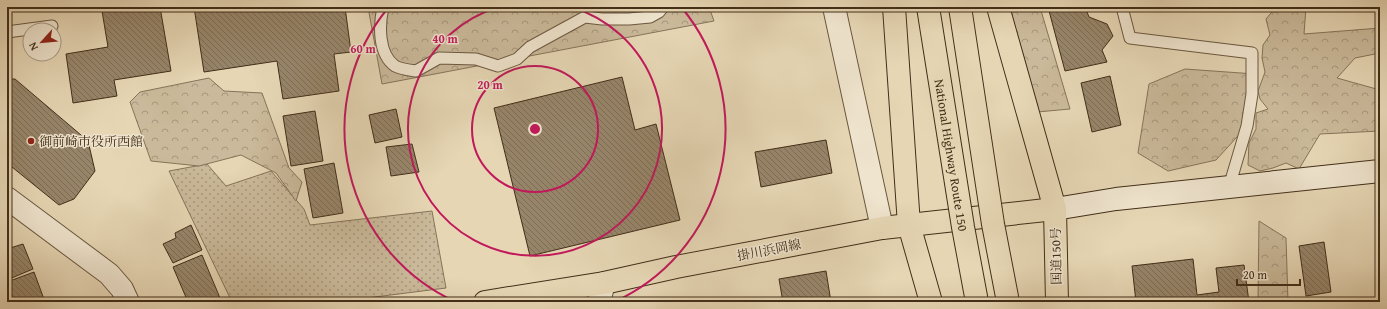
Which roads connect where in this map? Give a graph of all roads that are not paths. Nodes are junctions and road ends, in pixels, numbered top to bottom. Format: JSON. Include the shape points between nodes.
{"nodes":[{"id":1,"x":383,"y":7,"type":"edge"},
{"id":2,"x":663,"y":7,"type":"edge"},
{"id":3,"x":834,"y":7,"type":"edge"},
{"id":4,"x":894,"y":7,"type":"edge"},
{"id":5,"x":928,"y":7,"type":"edge"},
{"id":6,"x":960,"y":7,"type":"edge"},
{"id":7,"x":998,"y":7,"type":"edge"},
{"id":8,"x":1122,"y":7,"type":"edge"},
{"id":9,"x":22,"y":30,"type":"edge"},
{"id":10,"x":7,"y":32,"type":"edge"},
{"id":11,"x":1380,"y":171,"type":"edge"},
{"id":12,"x":1229,"y":187,"type":"junction"},
{"id":13,"x":7,"y":198,"type":"edge"},
{"id":14,"x":1055,"y":209,"type":"junction"},
{"id":15,"x":909,"y":224,"type":"junction"},
{"id":16,"x":882,"y":228,"type":"junction"},
{"id":17,"x":602,"y":292,"type":"edge"},
{"id":18,"x":128,"y":302,"type":"edge"},
{"id":19,"x":485,"y":302,"type":"edge"},
{"id":20,"x":931,"y":302,"type":"edge"},
{"id":21,"x":977,"y":302,"type":"edge"},
{"id":22,"x":1008,"y":302,"type":"edge"},
{"id":23,"x":1057,"y":302,"type":"edge"}],
"edges":[{"from":1,"to":2,"type":"lane","via":[[382,48],[386,58],[396,67],[416,71],[439,58],[476,59],[498,66],[517,59],[530,47],[585,17],[650,17]]},
{"from":3,"to":16,"type":"street"},
{"from":4,"to":15,"type":"main road"},
{"from":5,"to":21,"type":"main road","name":"National Highway Route 150","bridge":true},
{"from":6,"to":22,"type":"main road","bridge":true,"via":[[993,224]]},
{"from":7,"to":14,"type":"main road","name":"国道150号"},
{"from":8,"to":12,"type":"lane","via":[[1130,38],[1252,53],[1252,94],[1247,126]]},
{"from":9,"to":10,"type":"lane"},
{"from":11,"to":12,"type":"street"},
{"from":12,"to":14,"type":"street","via":[[1116,199]]},
{"from":13,"to":18,"type":"street","via":[[108,274],[122,289]]},
{"from":14,"to":15,"type":"main road","name":"掛川浜岡線"},
{"from":14,"to":23,"type":"main road","name":"国道150号"},
{"from":15,"to":16,"type":"main road","name":"掛川浜岡線"},
{"from":15,"to":20,"type":"main road"},
{"from":16,"to":17,"type":"main road","name":"掛川浜岡線","via":[[676,267]]},
{"from":17,"to":19,"type":"main road","name":"掛川浜岡線"}]}
